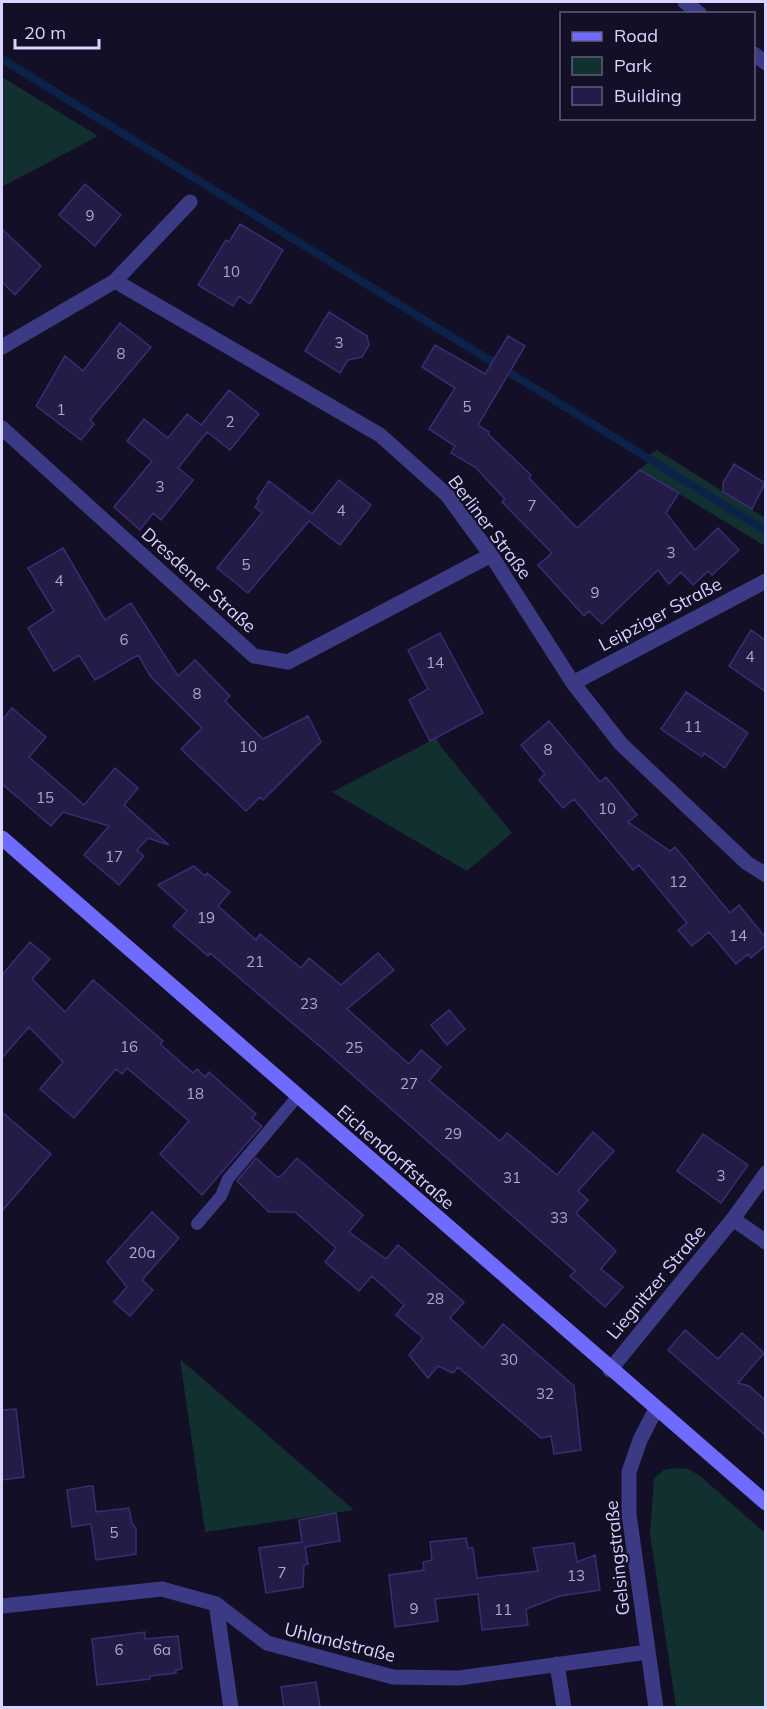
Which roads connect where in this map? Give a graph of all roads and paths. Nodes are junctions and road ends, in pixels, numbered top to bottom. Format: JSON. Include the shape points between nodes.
{"nodes":[{"id":1,"x":685,"y":2,"type":"edge"},
{"id":2,"x":698,"y":12,"type":"edge"},
{"id":3,"x":190,"y":202,"type":"dead end"},
{"id":4,"x":115,"y":281,"type":"junction"},
{"id":5,"x":2,"y":346,"type":"edge"},
{"id":6,"x":2,"y":428,"type":"edge"},
{"id":7,"x":491,"y":555,"type":"junction"},
{"id":8,"x":765,"y":581,"type":"edge"},
{"id":9,"x":573,"y":682,"type":"junction"},
{"id":10,"x":2,"y":838,"type":"edge"},
{"id":11,"x":765,"y":875,"type":"edge"},
{"id":12,"x":297,"y":1096,"type":"junction"},
{"id":13,"x":765,"y":1173,"type":"edge"},
{"id":14,"x":734,"y":1220,"type":"junction"},
{"id":15,"x":197,"y":1224,"type":"dead end"},
{"id":16,"x":765,"y":1242,"type":"edge"},
{"id":17,"x":610,"y":1370,"type":"junction"},
{"id":18,"x":656,"y":1409,"type":"junction"},
{"id":19,"x":765,"y":1503,"type":"edge"},
{"id":20,"x":216,"y":1604,"type":"junction"},
{"id":21,"x":2,"y":1606,"type":"edge"},
{"id":22,"x":648,"y":1652,"type":"junction"},
{"id":23,"x":557,"y":1664,"type":"junction"},
{"id":24,"x":231,"y":1707,"type":"edge"},
{"id":25,"x":564,"y":1707,"type":"edge"},
{"id":26,"x":656,"y":1707,"type":"edge"}],
"edges":[{"from":1,"to":2,"type":"street"},
{"from":3,"to":4,"type":"street"},
{"from":4,"to":5,"type":"street"},
{"from":4,"to":7,"type":"street","name":"Berliner Straße","via":[[380,435],[447,495]]},
{"from":6,"to":7,"type":"street","name":"Dresdener Straße","via":[[254,656],[288,662]]},
{"from":7,"to":9,"type":"street","name":"Berliner Straße"},
{"from":8,"to":9,"type":"street","name":"Leipziger Straße"},
{"from":9,"to":11,"type":"street","name":"Berliner Straße","via":[[621,744],[747,863]]},
{"from":10,"to":12,"type":"street","name":"Eichendorffstraße"},
{"from":12,"to":15,"type":"lane","via":[[228,1179],[221,1196]]},
{"from":12,"to":17,"type":"street","name":"Eichendorffstraße"},
{"from":13,"to":14,"type":"street","name":"Liegnitzer Straße"},
{"from":14,"to":16,"type":"street"},
{"from":14,"to":17,"type":"street","name":"Liegnitzer Straße"},
{"from":17,"to":18,"type":"street","name":"Eichendorffstraße"},
{"from":18,"to":19,"type":"street","name":"Eichendorffstraße"},
{"from":18,"to":22,"type":"street","name":"Gelsingstraße","via":[[629,1472],[629,1514]]},
{"from":20,"to":21,"type":"street","name":"Uhlandstraße","via":[[162,1589]]},
{"from":20,"to":23,"type":"street","name":"Uhlandstraße","via":[[267,1643],[393,1677],[459,1678]]},
{"from":20,"to":24,"type":"street"},
{"from":22,"to":23,"type":"street","name":"Uhlandstraße"},
{"from":22,"to":26,"type":"street","name":"Gelsingstraße"},
{"from":23,"to":25,"type":"street"}]}
